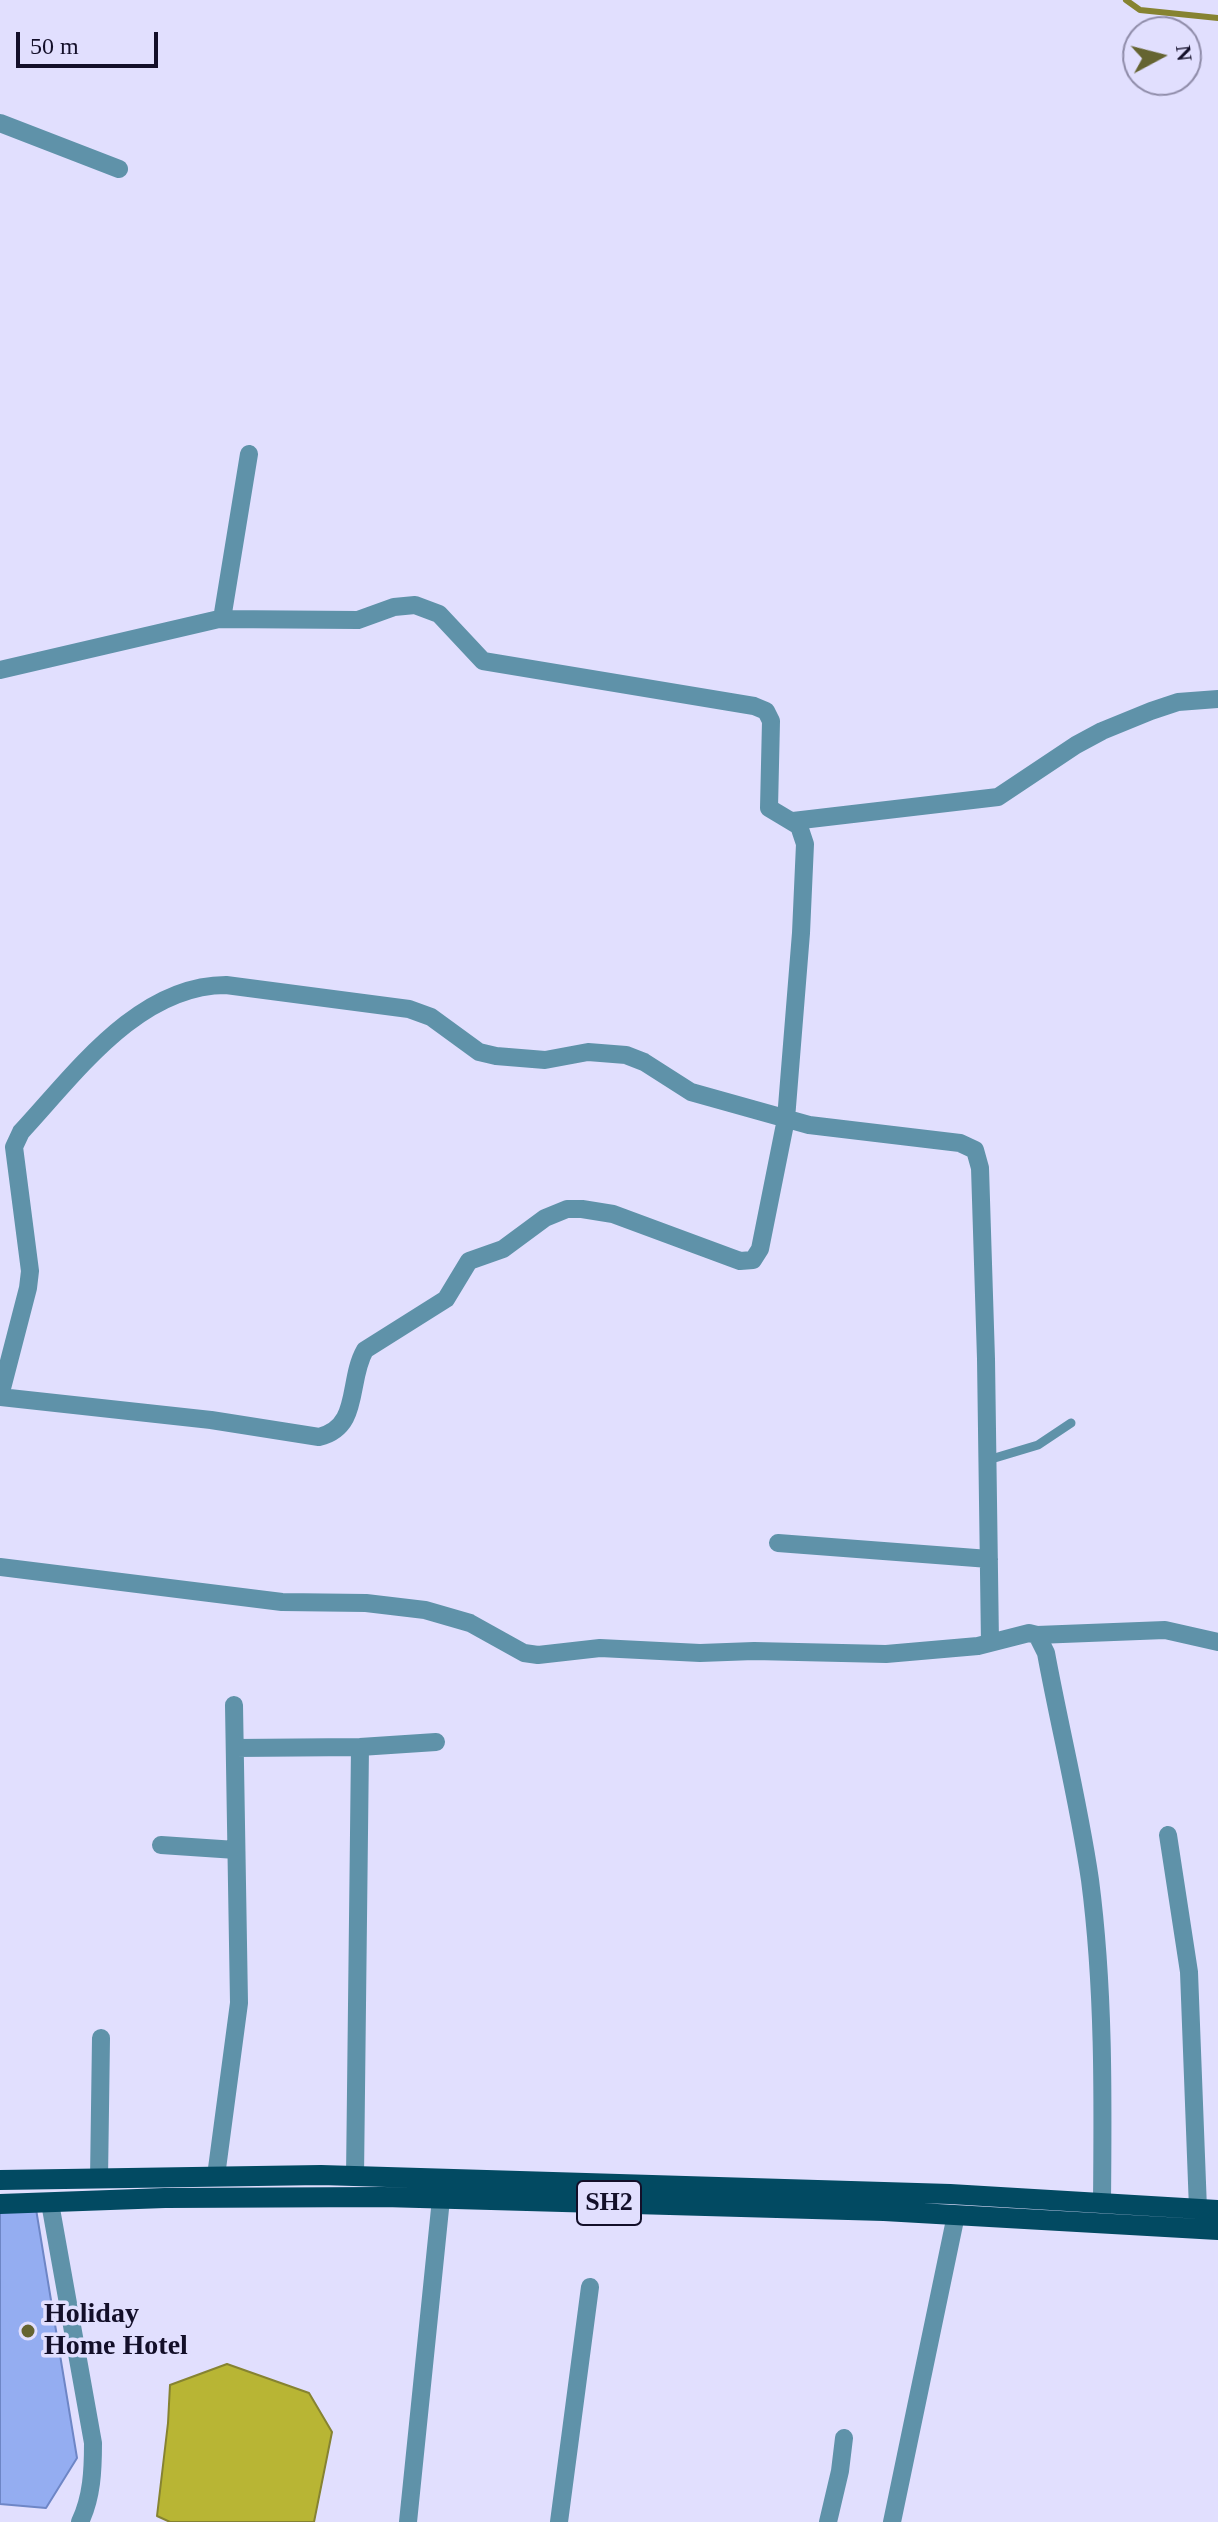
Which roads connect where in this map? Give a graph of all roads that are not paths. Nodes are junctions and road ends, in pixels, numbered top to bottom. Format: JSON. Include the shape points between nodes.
{"nodes":[{"id":1,"x":0,"y":123,"type":"edge"},
{"id":2,"x":119,"y":169,"type":"dead end"},
{"id":3,"x":249,"y":454,"type":"dead end"},
{"id":4,"x":222,"y":619,"type":"junction"},
{"id":5,"x":0,"y":670,"type":"edge"},
{"id":6,"x":1218,"y":699,"type":"edge"},
{"id":7,"x":793,"y":821,"type":"junction"},
{"id":8,"x":786,"y":1119,"type":"junction"},
{"id":9,"x":0,"y":1396,"type":"edge"},
{"id":10,"x":1071,"y":1423,"type":"dead end"},
{"id":11,"x":988,"y":1460,"type":"junction"},
{"id":12,"x":778,"y":1543,"type":"dead end"},
{"id":13,"x":989,"y":1559,"type":"junction"},
{"id":14,"x":0,"y":1567,"type":"edge"},
{"id":15,"x":1037,"y":1635,"type":"junction"},
{"id":16,"x":1218,"y":1642,"type":"edge"},
{"id":17,"x":990,"y":1643,"type":"junction"},
{"id":18,"x":234,"y":1705,"type":"dead end"},
{"id":19,"x":436,"y":1742,"type":"dead end"},
{"id":20,"x":360,"y":1747,"type":"junction"},
{"id":21,"x":235,"y":1748,"type":"junction"},
{"id":22,"x":1168,"y":1835,"type":"dead end"},
{"id":23,"x":161,"y":1845,"type":"dead end"},
{"id":24,"x":236,"y":1850,"type":"junction"},
{"id":25,"x":101,"y":2038,"type":"dead end"},
{"id":26,"x":216,"y":2176,"type":"junction"},
{"id":27,"x":355,"y":2177,"type":"junction"},
{"id":28,"x":99,"y":2179,"type":"junction"},
{"id":29,"x":0,"y":2180,"type":"edge"},
{"id":30,"x":441,"y":2199,"type":"junction"},
{"id":31,"x":50,"y":2203,"type":"junction"},
{"id":32,"x":1102,"y":2203,"type":"junction"},
{"id":33,"x":0,"y":2204,"type":"edge"},
{"id":34,"x":1208,"y":2210,"type":"edge"},
{"id":35,"x":956,"y":2215,"type":"junction"},
{"id":36,"x":1218,"y":2230,"type":"edge"},
{"id":37,"x":590,"y":2287,"type":"dead end"},
{"id":38,"x":844,"y":2438,"type":"dead end"},
{"id":39,"x":80,"y":2522,"type":"edge"},
{"id":40,"x":408,"y":2522,"type":"edge"},
{"id":41,"x":559,"y":2522,"type":"edge"},
{"id":42,"x":828,"y":2522,"type":"edge"},
{"id":43,"x":892,"y":2522,"type":"edge"}],
"edges":[{"from":1,"to":2,"type":"street"},
{"from":3,"to":4,"type":"street"},
{"from":4,"to":5,"type":"street"},
{"from":4,"to":7,"type":"street","via":[[358,620],[394,607],[419,605],[439,614],[483,661],[760,708],[771,721],[769,808]]},
{"from":6,"to":7,"type":"street","via":[[1178,702],[1102,731],[998,797]]},
{"from":7,"to":8,"type":"street","via":[[805,844]]},
{"from":8,"to":9,"type":"street","via":[[760,1249],[753,1260],[740,1261],[599,1210],[567,1209],[545,1218],[503,1249],[469,1261],[446,1299],[365,1350],[347,1415],[331,1434],[319,1437]]},
{"from":8,"to":9,"type":"street","via":[[691,1092],[626,1055],[588,1052],[545,1060],[496,1056],[479,1052],[431,1017],[409,1009],[226,985],[192,990],[126,1021],[17,1139],[14,1156],[30,1271]]},
{"from":8,"to":11,"type":"street","via":[[960,1143],[975,1150],[980,1168]]},
{"from":10,"to":11,"type":"lane","via":[[1038,1445]]},
{"from":11,"to":13,"type":"street"},
{"from":12,"to":13,"type":"street"},
{"from":13,"to":17,"type":"street"},
{"from":14,"to":17,"type":"street","via":[[282,1602],[425,1610],[470,1623],[524,1653],[538,1655],[600,1648],[886,1654]]},
{"from":15,"to":16,"type":"street","via":[[1165,1630]]},
{"from":15,"to":17,"type":"street"},
{"from":15,"to":32,"type":"street","via":[[1046,1653],[1091,1893],[1104,2084]]},
{"from":18,"to":21,"type":"street"},
{"from":19,"to":20,"type":"street"},
{"from":20,"to":21,"type":"street"},
{"from":20,"to":27,"type":"street"},
{"from":21,"to":24,"type":"street"},
{"from":22,"to":34,"type":"street","via":[[1189,1972]]},
{"from":23,"to":24,"type":"street"},
{"from":24,"to":26,"type":"street","via":[[239,2003]]},
{"from":25,"to":28,"type":"street"},
{"from":26,"to":27,"type":"main road","number":"SH2"},
{"from":26,"to":28,"type":"main road","number":"SH2"},
{"from":27,"to":32,"type":"main road","number":"SH2"},
{"from":28,"to":29,"type":"main road","number":"SH2"},
{"from":30,"to":31,"type":"main road","number":"SH2"},
{"from":30,"to":35,"type":"main road","number":"SH2"},
{"from":30,"to":40,"type":"street"},
{"from":31,"to":33,"type":"main road","number":"SH2"},
{"from":31,"to":39,"type":"street","via":[[93,2443],[89,2497]]},
{"from":32,"to":34,"type":"main road","number":"SH2"},
{"from":35,"to":36,"type":"main road","number":"SH2"},
{"from":35,"to":43,"type":"street"},
{"from":37,"to":41,"type":"street"},
{"from":38,"to":42,"type":"street"}]}
